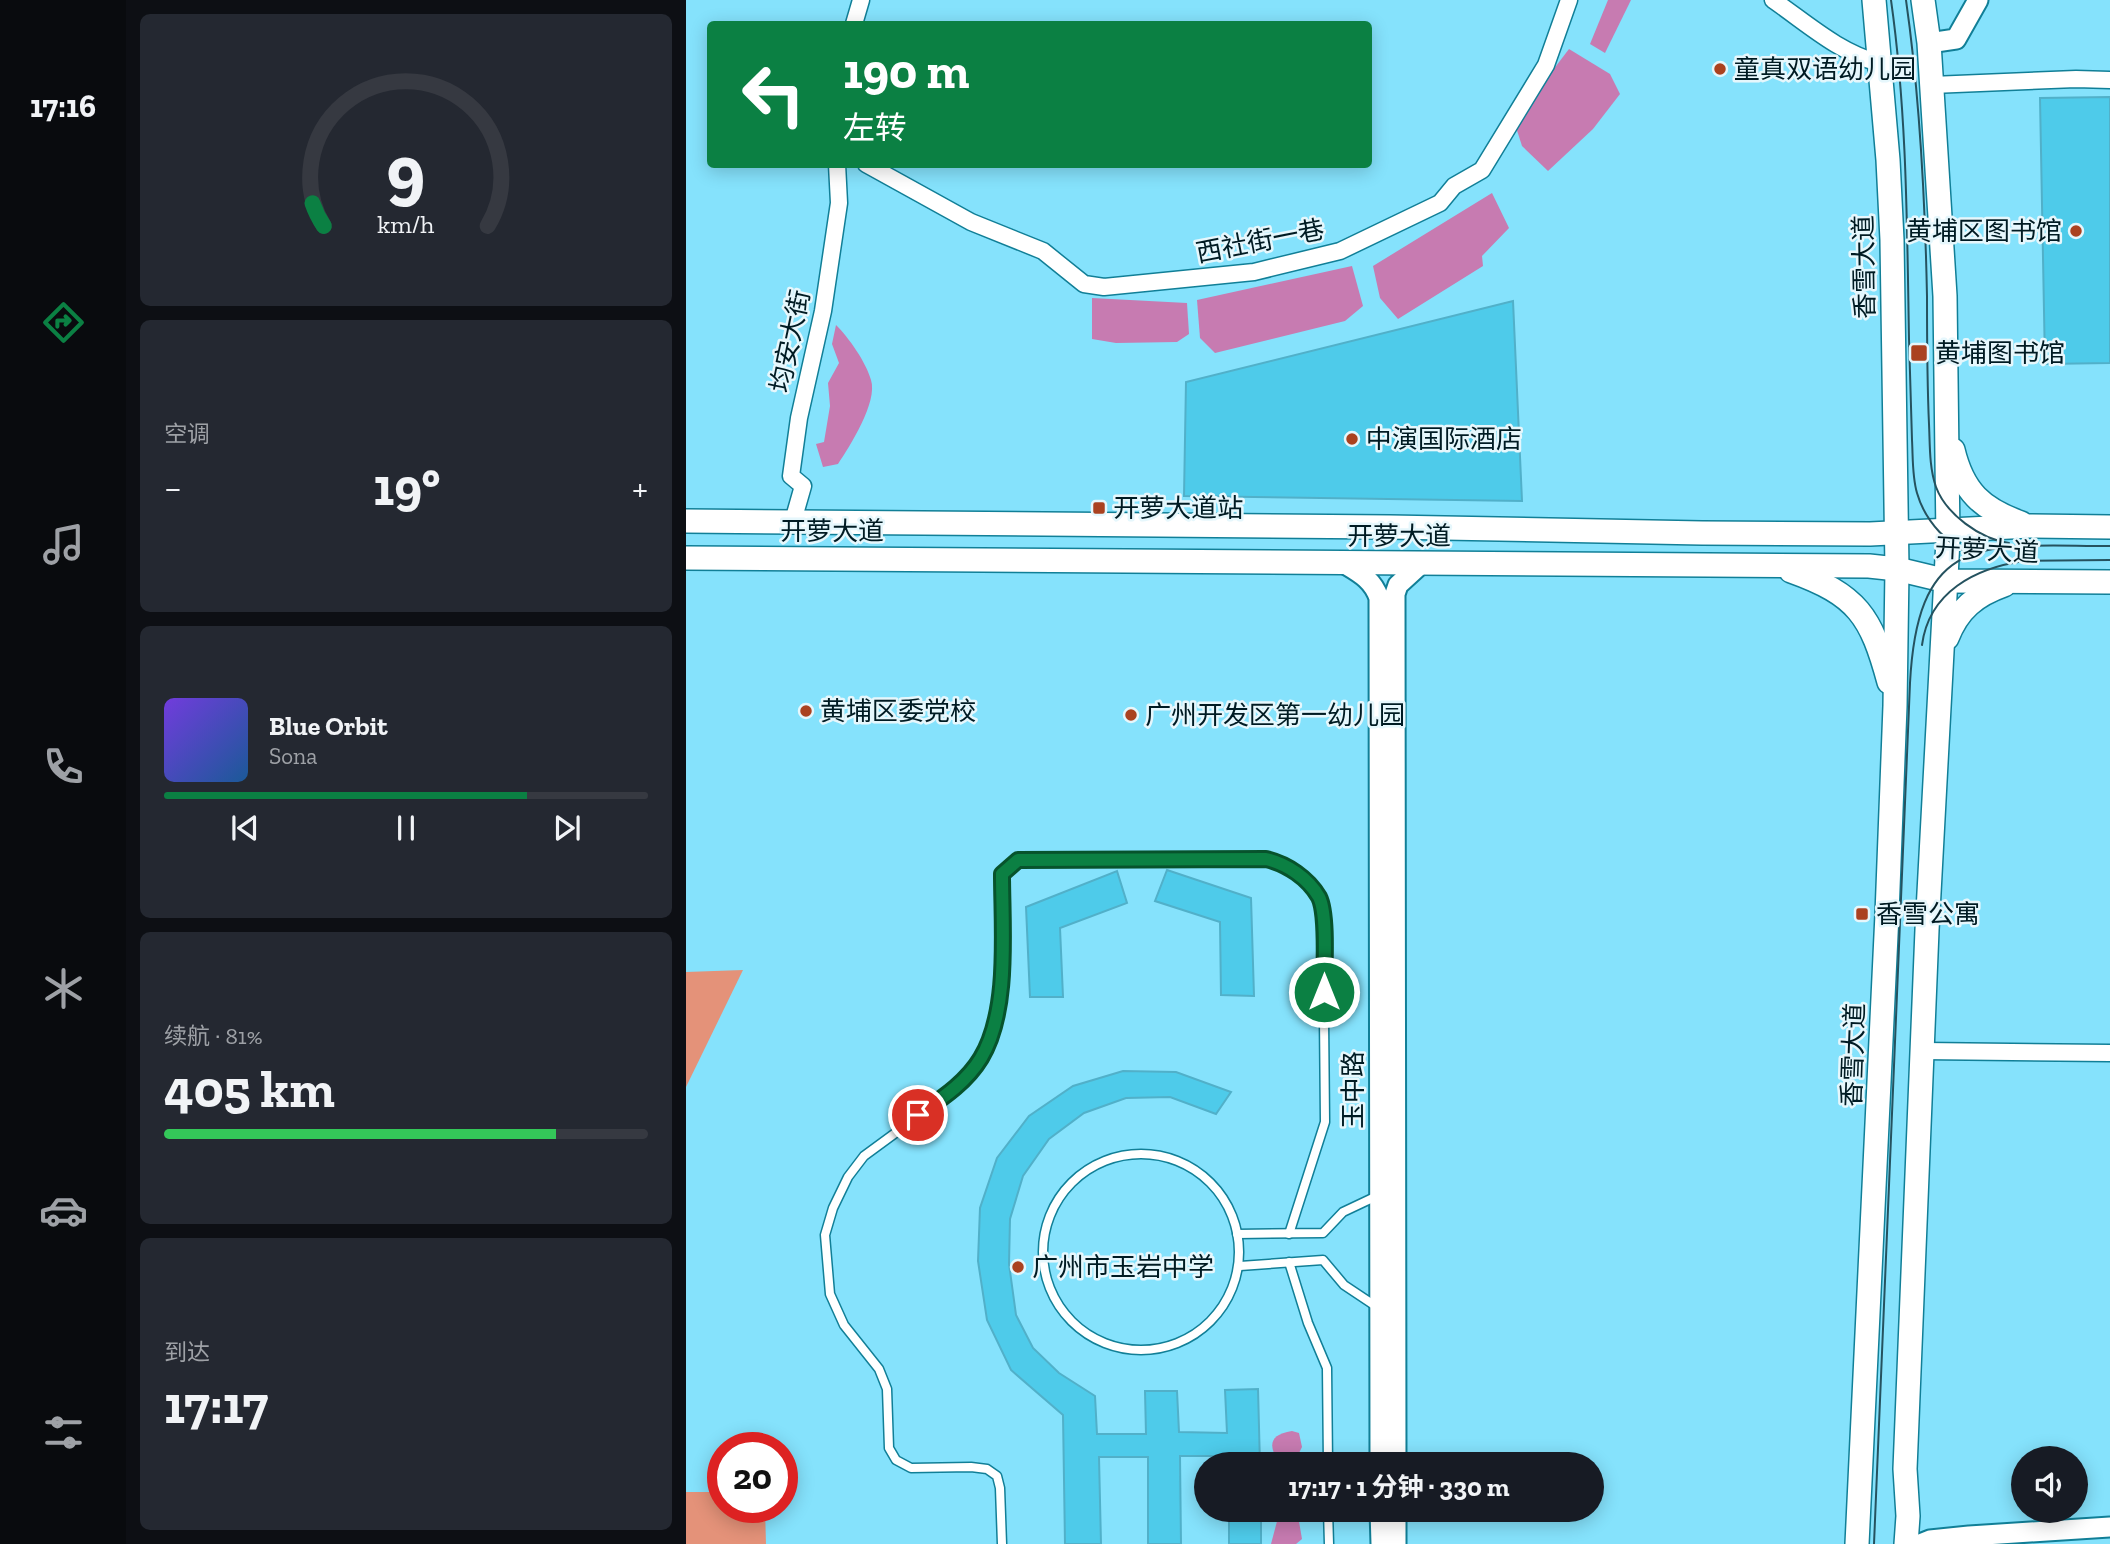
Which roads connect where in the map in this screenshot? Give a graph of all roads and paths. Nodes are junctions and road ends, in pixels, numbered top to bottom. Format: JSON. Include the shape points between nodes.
{"nodes":[{"id":1,"x":861,"y":0,"type":"edge"},
{"id":2,"x":1569,"y":0,"type":"edge"},
{"id":3,"x":1773,"y":0,"type":"edge"},
{"id":4,"x":1874,"y":0,"type":"edge"},
{"id":5,"x":1923,"y":0,"type":"edge"},
{"id":6,"x":1978,"y":0,"type":"edge"},
{"id":7,"x":855,"y":21,"type":"edge"},
{"id":8,"x":1929,"y":43,"type":"junction"},
{"id":9,"x":1880,"y":63,"type":"junction"},
{"id":10,"x":2110,"y":80,"type":"edge"},
{"id":11,"x":1932,"y":85,"type":"junction"},
{"id":12,"x":837,"y":168,"type":"edge"},
{"id":13,"x":873,"y":168,"type":"edge"},
{"id":14,"x":1948,"y":427,"type":"junction"},
{"id":15,"x":686,"y":521,"type":"edge"},
{"id":16,"x":793,"y":521,"type":"junction"},
{"id":17,"x":2029,"y":526,"type":"junction"},
{"id":18,"x":2110,"y":527,"type":"edge"},
{"id":19,"x":1948,"y":530,"type":"junction"},
{"id":20,"x":1721,"y":533,"type":"junction"},
{"id":21,"x":1897,"y":533,"type":"junction"},
{"id":22,"x":686,"y":558,"type":"edge"},
{"id":23,"x":1345,"y":564,"type":"junction"},
{"id":24,"x":1420,"y":564,"type":"junction"},
{"id":25,"x":1718,"y":565,"type":"junction"},
{"id":26,"x":1775,"y":565,"type":"junction"},
{"id":27,"x":1897,"y":569,"type":"junction"},
{"id":28,"x":1947,"y":581,"type":"junction"},
{"id":29,"x":2014,"y":582,"type":"junction"},
{"id":30,"x":2110,"y":582,"type":"edge"},
{"id":31,"x":1943,"y":647,"type":"junction"},
{"id":32,"x":1895,"y":706,"type":"junction"},
{"id":33,"x":1923,"y":1051,"type":"junction"},
{"id":34,"x":2110,"y":1053,"type":"edge"},
{"id":35,"x":1380,"y":1195,"type":"junction"},
{"id":36,"x":1237,"y":1234,"type":"junction"},
{"id":37,"x":1289,"y":1234,"type":"junction"},
{"id":38,"x":1289,"y":1262,"type":"junction"},
{"id":39,"x":1240,"y":1266,"type":"junction"},
{"id":40,"x":1380,"y":1309,"type":"junction"},
{"id":41,"x":1328,"y":1452,"type":"edge"},
{"id":42,"x":1380,"y":1452,"type":"edge"},
{"id":43,"x":1396,"y":1452,"type":"edge"},
{"id":44,"x":1328,"y":1522,"type":"edge"},
{"id":45,"x":1380,"y":1522,"type":"edge"},
{"id":46,"x":1396,"y":1522,"type":"edge"},
{"id":47,"x":2110,"y":1527,"type":"edge"},
{"id":48,"x":1002,"y":1544,"type":"edge"},
{"id":49,"x":1329,"y":1544,"type":"edge"},
{"id":50,"x":1381,"y":1544,"type":"edge"},
{"id":51,"x":1396,"y":1544,"type":"edge"},
{"id":52,"x":1857,"y":1544,"type":"edge"},
{"id":53,"x":1906,"y":1544,"type":"edge"},
{"id":54,"x":1920,"y":1544,"type":"edge"}],
"edges":[{"from":1,"to":7,"type":"street"},
{"from":2,"to":13,"type":"street","name":"西社街一巷","via":[[1546,65],[1482,170],[1454,186],[1440,203],[1340,251],[1267,269],[1104,287],[1084,284],[1043,251],[971,222]]},
{"from":3,"to":9,"type":"street","via":[[1837,46]]},
{"from":4,"to":9,"type":"main road","name":"香雪大道"},
{"from":5,"to":8,"type":"main road"},
{"from":6,"to":8,"type":"street","via":[[1956,39]]},
{"from":8,"to":11,"type":"main road"},
{"from":9,"to":21,"type":"main road","name":"香雪大道","via":[[1892,240]]},
{"from":10,"to":11,"type":"street"},
{"from":11,"to":14,"type":"main road"},
{"from":12,"to":16,"type":"street","name":"均安大街","via":[[839,203],[823,311],[791,477],[803,486]]},
{"from":14,"to":17,"type":"main road","via":[[1970,491],[1997,515]]},
{"from":14,"to":19,"type":"main road"},
{"from":15,"to":16,"type":"main road","name":"开萝大道"},
{"from":16,"to":20,"type":"main road","name":"开萝大道"},
{"from":17,"to":18,"type":"main road","name":"开萝大道"},
{"from":17,"to":19,"type":"main road","name":"开萝大道"},
{"from":19,"to":21,"type":"main road","name":"开萝大道"},
{"from":19,"to":28,"type":"main road"},
{"from":20,"to":21,"type":"main road","name":"开萝大道"},
{"from":20,"to":25,"type":"main road","via":[[1739,538],[1742,545]]},
{"from":21,"to":27,"type":"main road","name":"香雪大道"},
{"from":22,"to":23,"type":"main road","name":"开萝大道"},
{"from":23,"to":24,"type":"main road","name":"开萝大道"},
{"from":23,"to":35,"type":"street","name":"玉中路","via":[[1365,576],[1379,598]]},
{"from":24,"to":25,"type":"main road","name":"开萝大道"},
{"from":24,"to":43,"type":"street","name":"玉中路","via":[[1395,594]]},
{"from":25,"to":26,"type":"main road","name":"开萝大道"},
{"from":26,"to":27,"type":"main road","name":"开萝大道"},
{"from":26,"to":32,"type":"main road","via":[[1815,579],[1862,614],[1881,654]]},
{"from":27,"to":28,"type":"main road","name":"开萝大道"},
{"from":27,"to":32,"type":"main road","name":"香雪大道"},
{"from":28,"to":29,"type":"main road","name":"开萝大道"},
{"from":28,"to":31,"type":"main road"},
{"from":29,"to":30,"type":"main road","name":"开萝大道"},
{"from":29,"to":31,"type":"main road","via":[[1978,596],[1963,608]]},
{"from":31,"to":33,"type":"main road"},
{"from":32,"to":52,"type":"main road","name":"香雪大道"},
{"from":33,"to":34,"type":"street"},
{"from":33,"to":53,"type":"main road","via":[[1905,1469]]},
{"from":35,"to":37,"type":"lane","via":[[1343,1212],[1324,1233]]},
{"from":35,"to":40,"type":"street","name":"玉中路"},
{"from":36,"to":37,"type":"lane"},
{"from":36,"to":39,"type":"lane"},
{"from":36,"to":39,"type":"lane","via":[[1215,1187],[1195,1169],[1145,1153],[1107,1160],[1073,1180],[1046,1225],[1043,1251],[1046,1277],[1056,1302],[1094,1338],[1118,1348],[1145,1350],[1194,1334],[1214,1317],[1229,1295]]},
{"from":37,"to":48,"type":"lane","via":[[1325,1122],[1323,914],[1319,897],[1284,864],[1266,859],[1018,860],[1002,874],[1001,994],[981,1058],[954,1090],[864,1156],[843,1187],[825,1236],[830,1294],[844,1325],[879,1369],[887,1389],[889,1448],[896,1460],[911,1468],[971,1467],[998,1476]]},
{"from":38,"to":39,"type":"lane"},
{"from":38,"to":40,"type":"lane","via":[[1323,1260],[1344,1285]]},
{"from":38,"to":41,"type":"lane","via":[[1327,1368]]},
{"from":40,"to":42,"type":"street","name":"玉中路"},
{"from":44,"to":49,"type":"lane"},
{"from":45,"to":50,"type":"street"},
{"from":46,"to":51,"type":"street"},
{"from":47,"to":54,"type":"street","via":[[1969,1536]]}]}
